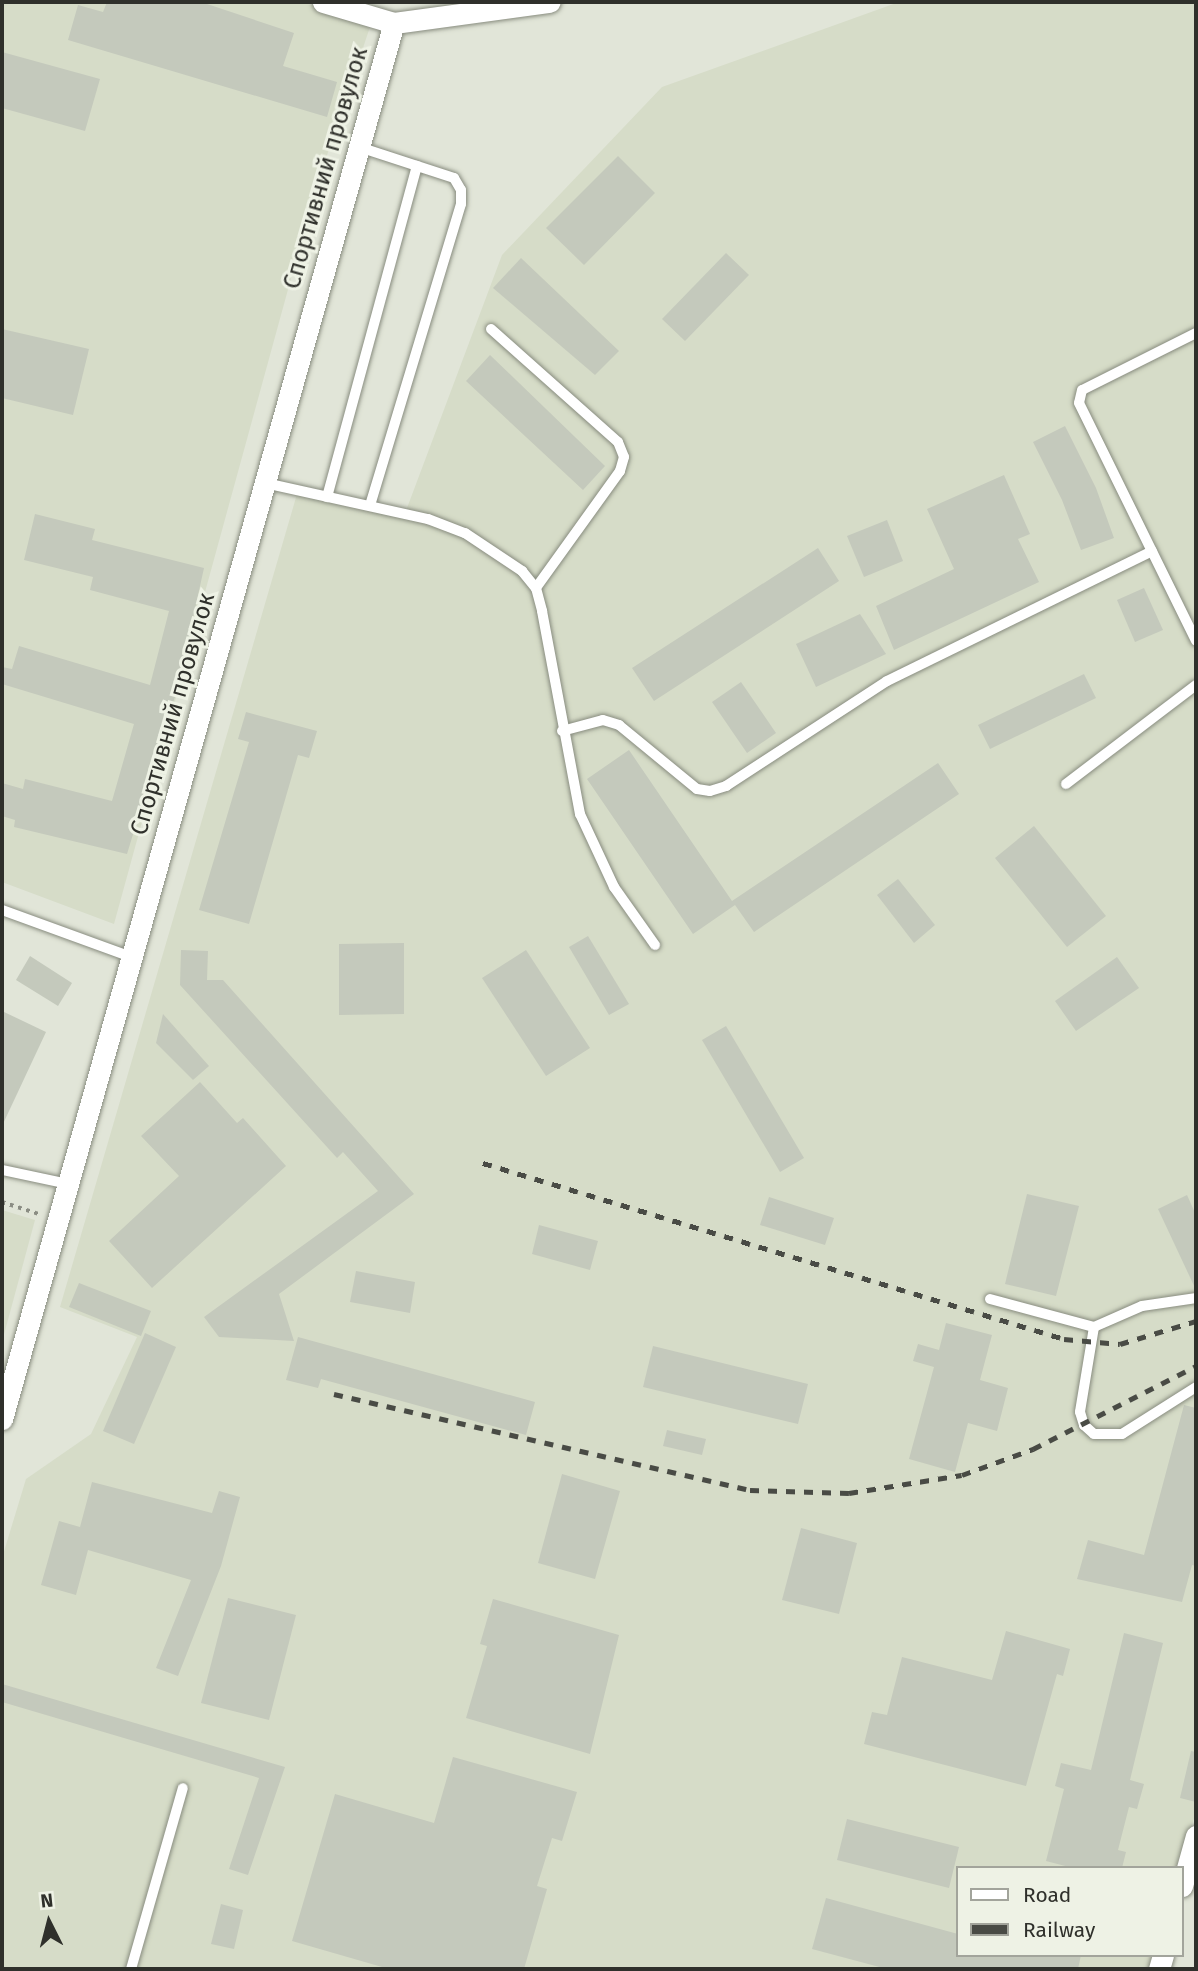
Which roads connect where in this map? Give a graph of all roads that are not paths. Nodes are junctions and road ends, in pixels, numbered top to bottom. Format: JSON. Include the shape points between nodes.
{"nodes":[{"id":1,"x":323,"y":2,"type":"edge"},
{"id":2,"x":550,"y":2,"type":"edge"},
{"id":3,"x":367,"y":8,"type":"edge"},
{"id":4,"x":394,"y":23,"type":"junction"},
{"id":5,"x":359,"y":147,"type":"junction"},
{"id":6,"x":417,"y":166,"type":"junction"},
{"id":7,"x":491,"y":329,"type":"dead end"},
{"id":8,"x":1196,"y":333,"type":"edge"},
{"id":9,"x":265,"y":483,"type":"junction"},
{"id":10,"x":327,"y":496,"type":"junction"},
{"id":11,"x":370,"y":506,"type":"junction"},
{"id":12,"x":1152,"y":551,"type":"junction"},
{"id":13,"x":536,"y":588,"type":"junction"},
{"id":14,"x":1196,"y":641,"type":"edge"},
{"id":15,"x":1196,"y":685,"type":"edge"},
{"id":16,"x":562,"y":731,"type":"junction"},
{"id":17,"x":1066,"y":784,"type":"dead end"},
{"id":18,"x":2,"y":910,"type":"edge"},
{"id":19,"x":655,"y":945,"type":"dead end"},
{"id":20,"x":131,"y":957,"type":"junction"},
{"id":21,"x":2,"y":1170,"type":"edge"},
{"id":22,"x":68,"y":1184,"type":"junction"},
{"id":23,"x":1196,"y":1298,"type":"edge"},
{"id":24,"x":990,"y":1300,"type":"dead end"},
{"id":25,"x":1094,"y":1327,"type":"junction"},
{"id":26,"x":1196,"y":1387,"type":"edge"},
{"id":27,"x":2,"y":1419,"type":"edge"},
{"id":28,"x":183,"y":1788,"type":"dead end"},
{"id":29,"x":1196,"y":1836,"type":"edge"},
{"id":30,"x":1184,"y":1879,"type":"edge"},
{"id":31,"x":131,"y":1969,"type":"edge"}],
"edges":[{"from":1,"to":3,"type":"street"},
{"from":2,"to":4,"type":"street"},
{"from":3,"to":4,"type":"street"},
{"from":4,"to":5,"type":"street","name":"Спортивний провулок"},
{"from":5,"to":6,"type":"lane"},
{"from":5,"to":9,"type":"street","name":"Спортивний провулок"},
{"from":6,"to":10,"type":"lane"},
{"from":6,"to":11,"type":"lane","via":[[454,178],[461,190],[461,204]]},
{"from":7,"to":13,"type":"lane","via":[[618,442],[624,457],[620,471]]},
{"from":8,"to":12,"type":"lane","via":[[1082,390],[1079,402]]},
{"from":9,"to":10,"type":"lane"},
{"from":9,"to":20,"type":"street","name":"Спортивний провулок"},
{"from":10,"to":11,"type":"lane"},
{"from":11,"to":13,"type":"lane","via":[[465,533],[522,571]]},
{"from":12,"to":14,"type":"lane"},
{"from":12,"to":16,"type":"lane","via":[[887,681],[726,786],[710,791],[697,789],[619,725],[603,720]]},
{"from":13,"to":16,"type":"lane"},
{"from":15,"to":17,"type":"lane"},
{"from":16,"to":19,"type":"lane","via":[[580,814],[594,853]]},
{"from":18,"to":20,"type":"lane"},
{"from":20,"to":22,"type":"street","name":"Спортивний провулок"},
{"from":21,"to":22,"type":"lane"},
{"from":22,"to":27,"type":"street","name":"Спортивний провулок"},
{"from":23,"to":25,"type":"lane","via":[[1142,1306]]},
{"from":24,"to":25,"type":"lane"},
{"from":25,"to":26,"type":"lane","via":[[1080,1412],[1084,1425],[1094,1434],[1122,1434]]},
{"from":28,"to":31,"type":"lane"},
{"from":29,"to":30,"type":"street"}]}
